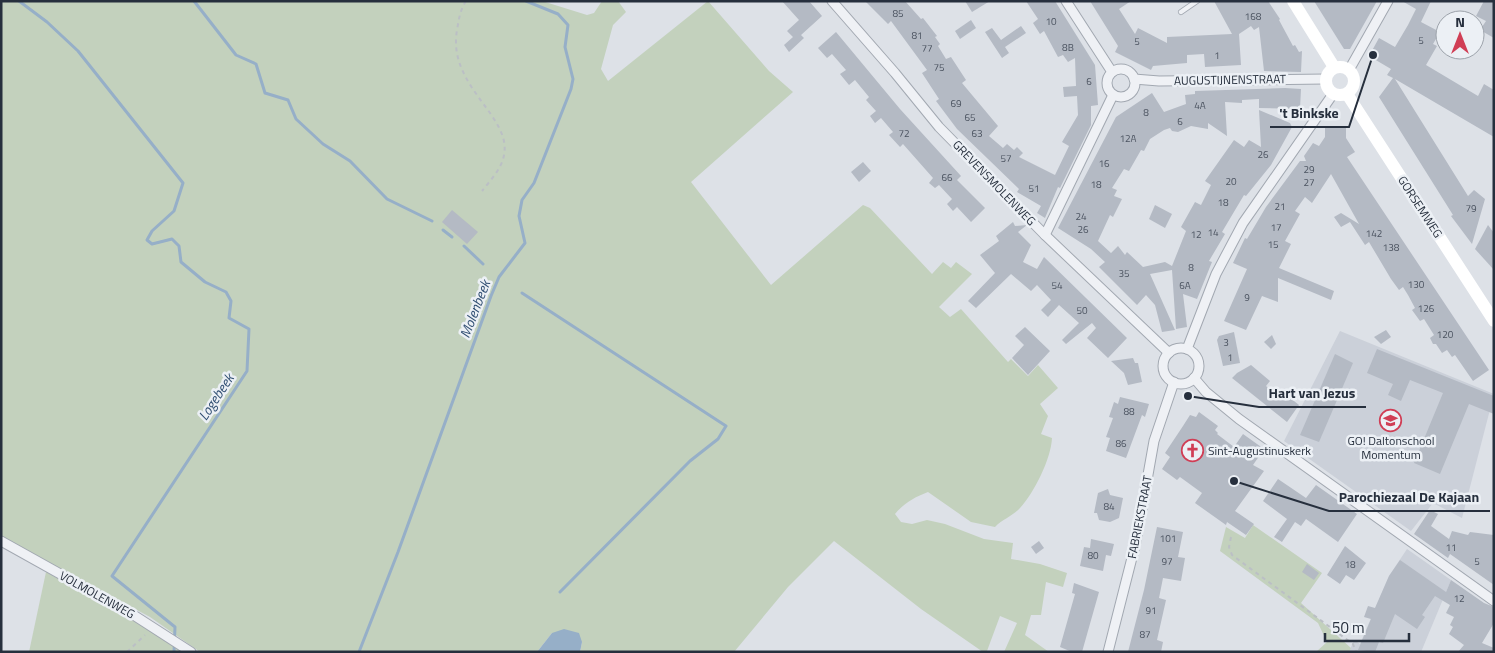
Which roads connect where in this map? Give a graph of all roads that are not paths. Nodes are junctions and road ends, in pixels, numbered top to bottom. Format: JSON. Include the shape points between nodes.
{"nodes":[{"id":1,"x":832,"y":1,"type":"edge"},
{"id":2,"x":1066,"y":1,"type":"edge"},
{"id":3,"x":1197,"y":1,"type":"edge"},
{"id":4,"x":1293,"y":1,"type":"edge"},
{"id":5,"x":1388,"y":1,"type":"edge"},
{"id":6,"x":1181,"y":12,"type":"dead end"},
{"id":7,"x":1334,"y":67,"type":"junction"},
{"id":8,"x":1349,"y":70,"type":"junction"},
{"id":9,"x":1112,"y":72,"type":"junction"},
{"id":10,"x":1134,"y":79,"type":"junction"},
{"id":11,"x":1325,"y":79,"type":"junction"},
{"id":12,"x":1333,"y":94,"type":"junction"},
{"id":13,"x":1347,"y":94,"type":"junction"},
{"id":14,"x":1113,"y":95,"type":"junction"},
{"id":15,"x":1045,"y":235,"type":"junction"},
{"id":16,"x":1494,"y":321,"type":"edge"},
{"id":17,"x":1187,"y":349,"type":"junction"},
{"id":18,"x":1169,"y":353,"type":"junction"},
{"id":19,"x":1194,"y":378,"type":"junction"},
{"id":20,"x":1174,"y":382,"type":"junction"},
{"id":21,"x":1,"y":541,"type":"edge"},
{"id":22,"x":1494,"y":601,"type":"edge"},
{"id":23,"x":191,"y":652,"type":"edge"},
{"id":24,"x":1108,"y":652,"type":"edge"}],
"edges":[{"from":1,"to":15,"type":"street","name":"GREVENSMOLENWEG","via":[[939,127]]},
{"from":2,"to":9,"type":"street"},
{"from":3,"to":6,"type":"lane"},
{"from":4,"to":7,"type":"street"},
{"from":5,"to":8,"type":"street"},
{"from":7,"to":8,"type":"street","via":[[1342,66]]},
{"from":7,"to":11,"type":"street"},
{"from":8,"to":13,"type":"street","via":[[1354,80]]},
{"from":9,"to":10,"type":"street","via":[[1125,70]]},
{"from":9,"to":14,"type":"street","via":[[1107,83]]},
{"from":10,"to":11,"type":"street","name":"AUGUSTIJNENSTRAAT"},
{"from":10,"to":14,"type":"street","via":[[1129,95]]},
{"from":11,"to":12,"type":"street"},
{"from":12,"to":13,"type":"street"},
{"from":12,"to":17,"type":"street","via":[[1243,223],[1216,274]]},
{"from":13,"to":16,"type":"street","name":"GORSEMWEG"},
{"from":14,"to":15,"type":"street"},
{"from":15,"to":18,"type":"street","name":"GREVENSMOLENWEG"},
{"from":17,"to":18,"type":"street"},
{"from":17,"to":19,"type":"street","via":[[1198,362]]},
{"from":18,"to":20,"type":"street","via":[[1163,366],[1166,376]]},
{"from":19,"to":20,"type":"street","via":[[1185,383]]},
{"from":19,"to":22,"type":"street","via":[[1239,419]]},
{"from":20,"to":24,"type":"street","name":"FABRIEKSTRAAT","via":[[1154,441],[1136,542]]},
{"from":21,"to":23,"type":"street","name":"VOLMOLENWEG","via":[[155,628]]}]}
